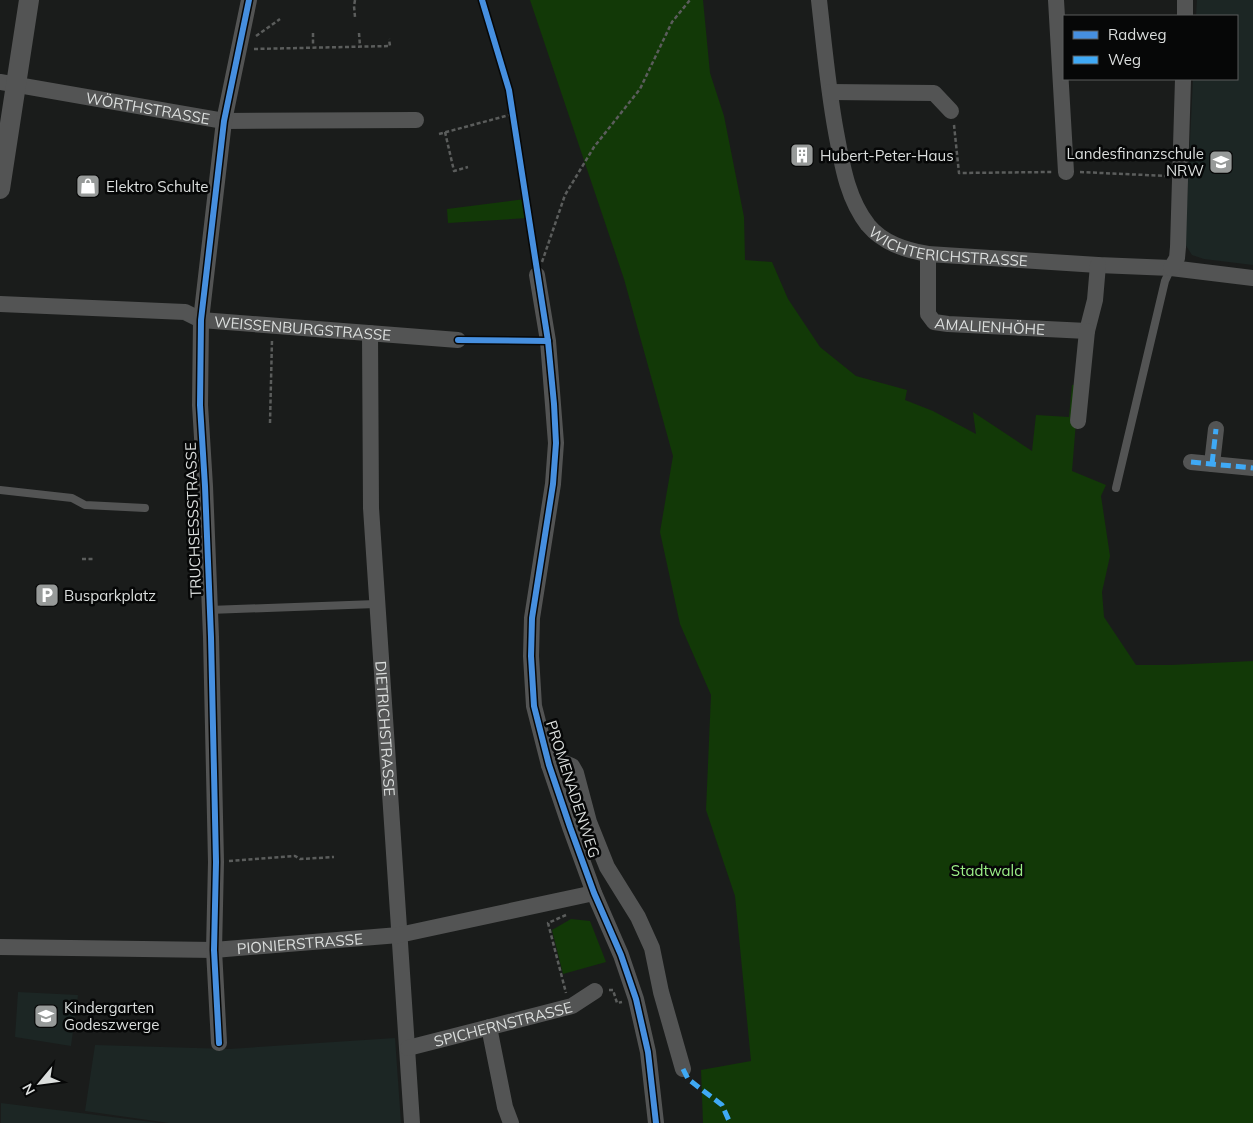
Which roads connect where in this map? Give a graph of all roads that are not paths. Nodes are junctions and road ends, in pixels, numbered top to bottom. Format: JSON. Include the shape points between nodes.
{"nodes":[{"id":1,"x":29,"y":0,"type":"edge"},
{"id":2,"x":249,"y":0,"type":"edge"},
{"id":3,"x":819,"y":0,"type":"edge"},
{"id":4,"x":1056,"y":0,"type":"edge"},
{"id":5,"x":1185,"y":0,"type":"edge"},
{"id":6,"x":1185,"y":15,"type":"edge"},
{"id":7,"x":1182,"y":80,"type":"edge"},
{"id":8,"x":8,"y":83,"type":"edge"},
{"id":9,"x":830,"y":92,"type":"junction"},
{"id":10,"x":952,"y":117,"type":"road end"},
{"id":11,"x":416,"y":120,"type":"dead end"},
{"id":12,"x":224,"y":121,"type":"junction"},
{"id":13,"x":1066,"y":172,"type":"road end"},
{"id":14,"x":0,"y":189,"type":"edge"},
{"id":15,"x":928,"y":254,"type":"junction"},
{"id":16,"x":1098,"y":265,"type":"junction"},
{"id":17,"x":1171,"y":268,"type":"junction"},
{"id":18,"x":537,"y":275,"type":"road end"},
{"id":19,"x":1253,"y":278,"type":"edge"},
{"id":20,"x":0,"y":304,"type":"edge"},
{"id":21,"x":201,"y":320,"type":"junction"},
{"id":22,"x":1087,"y":331,"type":"junction"},
{"id":23,"x":370,"y":333,"type":"junction"},
{"id":24,"x":458,"y":340,"type":"dead end"},
{"id":25,"x":1078,"y":421,"type":"dead end"},
{"id":26,"x":1216,"y":429,"type":"dead end"},
{"id":27,"x":1191,"y":462,"type":"dead end"},
{"id":28,"x":1212,"y":464,"type":"junction"},
{"id":29,"x":1253,"y":468,"type":"edge"},
{"id":30,"x":1116,"y":488,"type":"dead end"},
{"id":31,"x":0,"y":490,"type":"edge"},
{"id":32,"x":145,"y":508,"type":"dead end"},
{"id":33,"x":376,"y":604,"type":"junction"},
{"id":34,"x":210,"y":610,"type":"junction"},
{"id":35,"x":549,"y":765,"type":"junction"},
{"id":36,"x":594,"y":893,"type":"junction"},
{"id":37,"x":399,"y":935,"type":"junction"},
{"id":38,"x":0,"y":947,"type":"edge"},
{"id":39,"x":214,"y":950,"type":"junction"},
{"id":40,"x":595,"y":992,"type":"road end"},
{"id":41,"x":661,"y":992,"type":"junction"},
{"id":42,"x":635,"y":998,"type":"junction"},
{"id":43,"x":489,"y":1027,"type":"junction"},
{"id":44,"x":219,"y":1043,"type":"dead end"},
{"id":45,"x":408,"y":1048,"type":"junction"},
{"id":46,"x":683,"y":1069,"type":"dead end"},
{"id":47,"x":412,"y":1123,"type":"edge"},
{"id":48,"x":511,"y":1123,"type":"edge"},
{"id":49,"x":656,"y":1123,"type":"edge"}],
"edges":[{"from":1,"to":8,"type":"street"},
{"from":2,"to":12,"type":"street","name":"TRUCHSESSSTRASSE"},
{"from":3,"to":9,"type":"street","name":"WICHTERICHSTRASSE"},
{"from":4,"to":13,"type":"street"},
{"from":5,"to":6,"type":"street"},
{"from":7,"to":17,"type":"street","via":[[1178,247]]},
{"from":8,"to":12,"type":"street","name":"WÖRTHSTRASSE"},
{"from":8,"to":14,"type":"street"},
{"from":9,"to":10,"type":"street","via":[[934,94]]},
{"from":9,"to":15,"type":"street","name":"WICHTERICHSTRASSE","via":[[846,182],[868,225],[882,238],[904,249]]},
{"from":11,"to":12,"type":"street","name":"WÖRTHSTRASSE"},
{"from":12,"to":21,"type":"street","name":"TRUCHSESSSTRASSE"},
{"from":15,"to":16,"type":"street","name":"WICHTERICHSTRASSE"},
{"from":15,"to":22,"type":"street","name":"AMALIENHÖHE","via":[[928,314],[934,322]]},
{"from":16,"to":17,"type":"street","name":"WICHTERICHSTRASSE"},
{"from":16,"to":22,"type":"street","via":[[1095,300]]},
{"from":17,"to":19,"type":"street","name":"WICHTERICHSTRASSE"},
{"from":17,"to":30,"type":"lane","via":[[1165,281]]},
{"from":18,"to":35,"type":"street","name":"PROMENADENWEG","via":[[548,341],[556,443],[553,484],[532,618],[531,656],[534,706]]},
{"from":20,"to":21,"type":"street","name":"WEISSENBURGSTRASSE","via":[[185,312]]},
{"from":21,"to":23,"type":"street","name":"WEISSENBURGSTRASSE"},
{"from":21,"to":34,"type":"street","name":"TRUCHSESSSTRASSE","via":[[200,405]]},
{"from":22,"to":25,"type":"street"},
{"from":23,"to":24,"type":"street","name":"WEISSENBURGSTRASSE"},
{"from":23,"to":33,"type":"street","name":"DIETRICHSTRASSE","via":[[371,508]]},
{"from":26,"to":28,"type":"street"},
{"from":27,"to":28,"type":"street"},
{"from":28,"to":29,"type":"street"},
{"from":31,"to":32,"type":"lane","via":[[72,498],[85,505]]},
{"from":33,"to":34,"type":"lane"},
{"from":33,"to":37,"type":"street","name":"DIETRICHSTRASSE"},
{"from":34,"to":39,"type":"street","name":"TRUCHSESSSTRASSE","via":[[216,862]]},
{"from":35,"to":36,"type":"street","name":"PROMENADENWEG"},
{"from":35,"to":41,"type":"street","name":"PROMENADENWEG","via":[[565,763],[572,766],[576,774],[589,822],[607,867],[638,917],[652,948]]},
{"from":36,"to":37,"type":"street","name":"PIONIERSTRASSE"},
{"from":36,"to":42,"type":"street","name":"PROMENADENWEG","via":[[622,955]]},
{"from":37,"to":39,"type":"street","name":"PIONIERSTRASSE"},
{"from":37,"to":45,"type":"street","name":"DIETRICHSTRASSE"},
{"from":38,"to":39,"type":"street","name":"PIONIERSTRASSE"},
{"from":39,"to":44,"type":"street","name":"TRUCHSESSSTRASSE"},
{"from":40,"to":43,"type":"street","name":"SPICHERNSTRASSE","via":[[572,1006]]},
{"from":41,"to":42,"type":"street"},
{"from":41,"to":46,"type":"street","name":"PROMENADENWEG"},
{"from":42,"to":49,"type":"street","name":"PROMENADENWEG","via":[[648,1052]]},
{"from":43,"to":45,"type":"street","name":"SPICHERNSTRASSE"},
{"from":43,"to":48,"type":"street"},
{"from":45,"to":47,"type":"street","name":"DIETRICHSTRASSE"}]}
